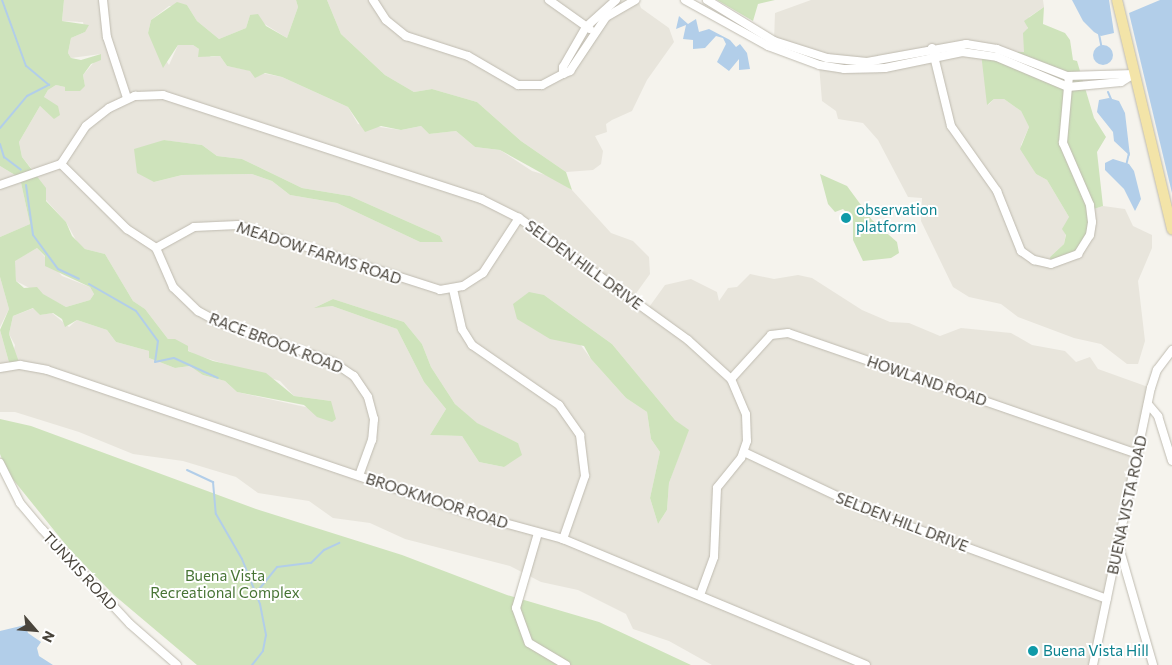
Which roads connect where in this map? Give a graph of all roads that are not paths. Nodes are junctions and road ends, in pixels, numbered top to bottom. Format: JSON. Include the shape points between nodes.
{"nodes":[{"id":1,"x":104,"y":0,"type":"edge"},
{"id":2,"x":373,"y":0,"type":"edge"},
{"id":3,"x":549,"y":0,"type":"edge"},
{"id":4,"x":616,"y":0,"type":"edge"},
{"id":5,"x":635,"y":0,"type":"edge"},
{"id":6,"x":685,"y":0,"type":"edge"},
{"id":7,"x":707,"y":0,"type":"edge"},
{"id":8,"x":1117,"y":0,"type":"edge"},
{"id":9,"x":586,"y":27,"type":"junction"},
{"id":10,"x":594,"y":32,"type":"junction"},
{"id":11,"x":934,"y":52,"type":"junction"},
{"id":12,"x":563,"y":74,"type":"junction"},
{"id":13,"x":1134,"y":74,"type":"junction"},
{"id":14,"x":1068,"y":76,"type":"junction"},
{"id":15,"x":1068,"y":86,"type":"junction"},
{"id":16,"x":127,"y":98,"type":"junction"},
{"id":17,"x":61,"y":164,"type":"junction"},
{"id":18,"x":0,"y":185,"type":"edge"},
{"id":19,"x":519,"y":218,"type":"junction"},
{"id":20,"x":1172,"y":228,"type":"edge"},
{"id":21,"x":156,"y":248,"type":"junction"},
{"id":22,"x":453,"y":290,"type":"junction"},
{"id":23,"x":1172,"y":350,"type":"edge"},
{"id":24,"x":0,"y":368,"type":"edge"},
{"id":25,"x":731,"y":379,"type":"junction"},
{"id":26,"x":1148,"y":404,"type":"junction"},
{"id":27,"x":744,"y":452,"type":"junction"},
{"id":28,"x":1138,"y":454,"type":"junction"},
{"id":29,"x":1172,"y":460,"type":"edge"},
{"id":30,"x":0,"y":464,"type":"edge"},
{"id":31,"x":359,"y":476,"type":"junction"},
{"id":32,"x":538,"y":533,"type":"junction"},
{"id":33,"x":564,"y":539,"type":"junction"},
{"id":34,"x":1118,"y":544,"type":"junction"},
{"id":35,"x":700,"y":595,"type":"junction"},
{"id":36,"x":1107,"y":599,"type":"junction"},
{"id":37,"x":177,"y":665,"type":"edge"},
{"id":38,"x":566,"y":665,"type":"edge"},
{"id":39,"x":866,"y":665,"type":"edge"},
{"id":40,"x":1093,"y":665,"type":"edge"},
{"id":41,"x":1153,"y":665,"type":"edge"}],
"edges":[{"from":1,"to":16,"type":"street","via":[[108,37]]},
{"from":2,"to":12,"type":"street","via":[[386,20],[406,36],[468,56],[518,85],[542,85]]},
{"from":3,"to":9,"type":"street"},
{"from":4,"to":9,"type":"street"},
{"from":5,"to":10,"type":"street","via":[[606,17]]},
{"from":6,"to":11,"type":"street","via":[[774,49],[819,65],[862,70]]},
{"from":7,"to":11,"type":"street","via":[[774,40],[827,58],[867,62]]},
{"from":8,"to":13,"type":"main road"},
{"from":9,"to":10,"type":"street"},
{"from":9,"to":12,"type":"street","via":[[563,67]]},
{"from":10,"to":12,"type":"street","via":[[570,71]]},
{"from":11,"to":14,"type":"street","via":[[982,46]]},
{"from":11,"to":15,"type":"street","via":[[981,53]]},
{"from":11,"to":15,"type":"street","via":[[951,126],[997,191],[1021,251],[1034,260],[1051,264],[1078,254],[1090,235],[1092,222],[1090,205],[1062,142]]},
{"from":13,"to":14,"type":"street"},
{"from":13,"to":15,"type":"street","via":[[1121,82]]},
{"from":13,"to":20,"type":"main road"},
{"from":14,"to":15,"type":"street"},
{"from":16,"to":17,"type":"street","name":"SELDEN HILL DRIVE","via":[[94,117]]},
{"from":16,"to":19,"type":"street","name":"SELDEN HILL DRIVE","via":[[163,95],[185,100],[481,199]]},
{"from":17,"to":18,"type":"street"},
{"from":17,"to":21,"type":"street","via":[[127,229]]},
{"from":19,"to":22,"type":"street","via":[[486,270]]},
{"from":19,"to":25,"type":"street","name":"SELDEN HILL DRIVE","via":[[688,340]]},
{"from":21,"to":22,"type":"street","name":"MEADOW FARMS ROAD","via":[[194,228],[238,225],[423,287]]},
{"from":21,"to":31,"type":"street","name":"RACE BROOK ROAD","via":[[172,287],[198,311],[220,323],[333,362],[354,376],[368,396],[374,419],[372,440]]},
{"from":22,"to":33,"type":"street","via":[[462,329],[472,345],[559,405],[580,435],[585,476]]},
{"from":23,"to":26,"type":"street","name":"BUENA VISTA ROAD","via":[[1158,370]]},
{"from":24,"to":31,"type":"street","name":"BROOKMOOR ROAD","via":[[20,365],[47,370]]},
{"from":25,"to":27,"type":"street","name":"SELDEN HILL DRIVE","via":[[747,419]]},
{"from":25,"to":28,"type":"street","name":"HOWLAND ROAD","via":[[771,335],[788,333]]},
{"from":26,"to":28,"type":"street","name":"BUENA VISTA ROAD"},
{"from":26,"to":29,"type":"street","via":[[1158,416]]},
{"from":27,"to":35,"type":"street","via":[[716,488],[714,557]]},
{"from":27,"to":36,"type":"street","name":"SELDEN HILL DRIVE","via":[[873,513]]},
{"from":28,"to":34,"type":"street","name":"BUENA VISTA ROAD"},
{"from":30,"to":37,"type":"street","name":"TUNXIS ROAD","via":[[20,502],[42,529],[128,622]]},
{"from":31,"to":32,"type":"street","name":"BROOKMOOR ROAD"},
{"from":32,"to":33,"type":"street","name":"BROOKMOOR ROAD"},
{"from":32,"to":38,"type":"street","via":[[516,608],[529,643]]},
{"from":33,"to":35,"type":"street","name":"BROOKMOOR ROAD"},
{"from":34,"to":36,"type":"street","name":"BUENA VISTA ROAD"},
{"from":34,"to":41,"type":"street"},
{"from":35,"to":39,"type":"street","name":"BROOKMOOR ROAD"},
{"from":36,"to":40,"type":"street","name":"BUENA VISTA ROAD"}]}
